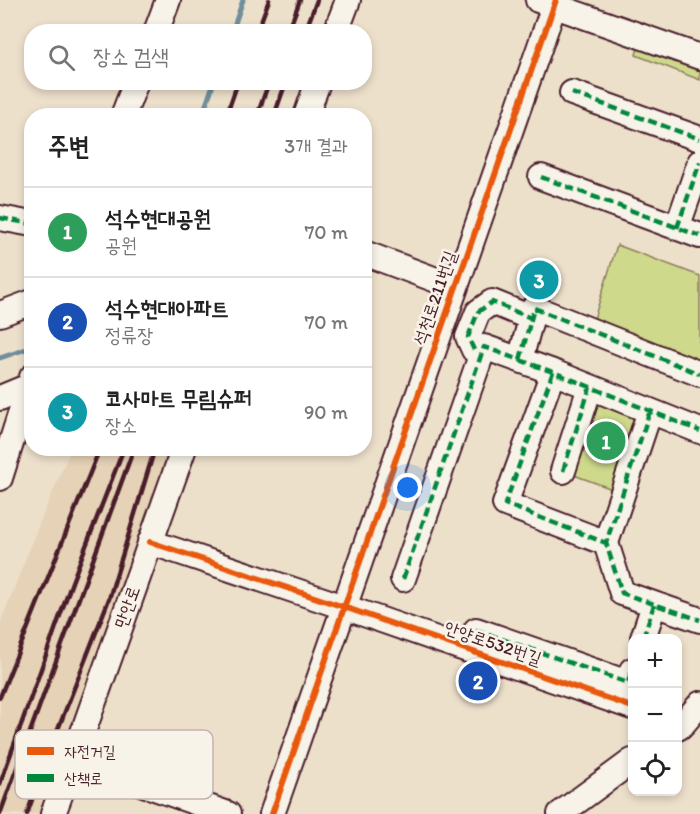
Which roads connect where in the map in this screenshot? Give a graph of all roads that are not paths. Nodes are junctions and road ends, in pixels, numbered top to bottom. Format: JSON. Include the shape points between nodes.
{"nodes":[{"id":1,"x":168,"y":0,"type":"edge"},
{"id":2,"x":348,"y":0,"type":"edge"},
{"id":3,"x":550,"y":2,"type":"edge"},
{"id":4,"x":159,"y":24,"type":"edge"},
{"id":5,"x":339,"y":24,"type":"edge"},
{"id":6,"x":700,"y":57,"type":"edge"},
{"id":7,"x":133,"y":90,"type":"edge"},
{"id":8,"x":315,"y":90,"type":"edge"},
{"id":9,"x":572,"y":93,"type":"dead end"},
{"id":10,"x":126,"y":108,"type":"edge"},
{"id":11,"x":309,"y":108,"type":"edge"},
{"id":12,"x":700,"y":139,"type":"edge"},
{"id":13,"x":700,"y":162,"type":"edge"},
{"id":14,"x":541,"y":177,"type":"dead end"},
{"id":15,"x":0,"y":218,"type":"edge"},
{"id":16,"x":24,"y":222,"type":"edge"},
{"id":17,"x":677,"y":228,"type":"junction"},
{"id":18,"x":700,"y":236,"type":"edge"},
{"id":19,"x":372,"y":256,"type":"edge"},
{"id":20,"x":455,"y":287,"type":"junction"},
{"id":21,"x":24,"y":305,"type":"edge"},
{"id":22,"x":0,"y":314,"type":"edge"},
{"id":23,"x":531,"y":318,"type":"junction"},
{"id":24,"x":474,"y":350,"type":"dead end"},
{"id":25,"x":520,"y":360,"type":"junction"},
{"id":26,"x":553,"y":372,"type":"junction"},
{"id":27,"x":700,"y":374,"type":"edge"},
{"id":28,"x":24,"y":384,"type":"edge"},
{"id":29,"x":590,"y":387,"type":"junction"},
{"id":30,"x":0,"y":398,"type":"edge"},
{"id":31,"x":24,"y":402,"type":"edge"},
{"id":32,"x":650,"y":411,"type":"junction"},
{"id":33,"x":700,"y":431,"type":"edge"},
{"id":34,"x":181,"y":456,"type":"edge"},
{"id":35,"x":563,"y":471,"type":"dead end"},
{"id":36,"x":0,"y":478,"type":"edge"},
{"id":37,"x":150,"y":542,"type":"junction"},
{"id":38,"x":606,"y":543,"type":"junction"},
{"id":39,"x":403,"y":579,"type":"dead end"},
{"id":40,"x":654,"y":605,"type":"junction"},
{"id":41,"x":344,"y":607,"type":"junction"},
{"id":42,"x":700,"y":620,"type":"edge"},
{"id":43,"x":476,"y":630,"type":"dead end"},
{"id":44,"x":645,"y":634,"type":"edge"},
{"id":45,"x":628,"y":683,"type":"edge"},
{"id":46,"x":700,"y":704,"type":"edge"},
{"id":47,"x":628,"y":705,"type":"edge"},
{"id":48,"x":684,"y":727,"type":"edge"},
{"id":49,"x":83,"y":730,"type":"edge"},
{"id":50,"x":628,"y":765,"type":"edge"},
{"id":51,"x":59,"y":799,"type":"edge"},
{"id":52,"x":176,"y":799,"type":"edge"},
{"id":53,"x":53,"y":814,"type":"edge"},
{"id":54,"x":228,"y":814,"type":"edge"},
{"id":55,"x":272,"y":814,"type":"edge"},
{"id":56,"x":560,"y":814,"type":"edge"}],
"edges":[{"from":1,"to":4,"type":"street"},
{"from":2,"to":5,"type":"street"},
{"from":3,"to":6,"type":"street"},
{"from":3,"to":20,"type":"street","name":"석천로211번길"},
{"from":7,"to":10,"type":"street"},
{"from":8,"to":11,"type":"street"},
{"from":9,"to":12,"type":"street"},
{"from":13,"to":17,"type":"street"},
{"from":14,"to":17,"type":"street"},
{"from":15,"to":16,"type":"street"},
{"from":17,"to":18,"type":"street"},
{"from":19,"to":20,"type":"street"},
{"from":20,"to":41,"type":"street","name":"석천로211번길"},
{"from":21,"to":22,"type":"street"},
{"from":23,"to":24,"type":"street","via":[[492,303],[478,312],[468,337]]},
{"from":23,"to":25,"type":"street"},
{"from":23,"to":27,"type":"street","via":[[534,308]]},
{"from":25,"to":26,"type":"street"},
{"from":25,"to":39,"type":"street","via":[[484,347]]},
{"from":26,"to":29,"type":"street"},
{"from":26,"to":38,"type":"street","via":[[505,504]]},
{"from":28,"to":30,"type":"street"},
{"from":29,"to":32,"type":"street"},
{"from":29,"to":35,"type":"street"},
{"from":31,"to":36,"type":"street"},
{"from":32,"to":33,"type":"street"},
{"from":32,"to":38,"type":"street"},
{"from":34,"to":37,"type":"street","name":"만안로"},
{"from":37,"to":41,"type":"street","name":"안양로532번길"},
{"from":37,"to":49,"type":"street","name":"만안로"},
{"from":38,"to":40,"type":"street","via":[[622,593]]},
{"from":40,"to":42,"type":"street"},
{"from":40,"to":44,"type":"street"},
{"from":41,"to":47,"type":"street","name":"안양로532번길"},
{"from":41,"to":55,"type":"street"},
{"from":43,"to":45,"type":"street"},
{"from":46,"to":48,"type":"street"},
{"from":50,"to":56,"type":"street"},
{"from":51,"to":53,"type":"street","name":"만안로"},
{"from":52,"to":54,"type":"street"}]}
